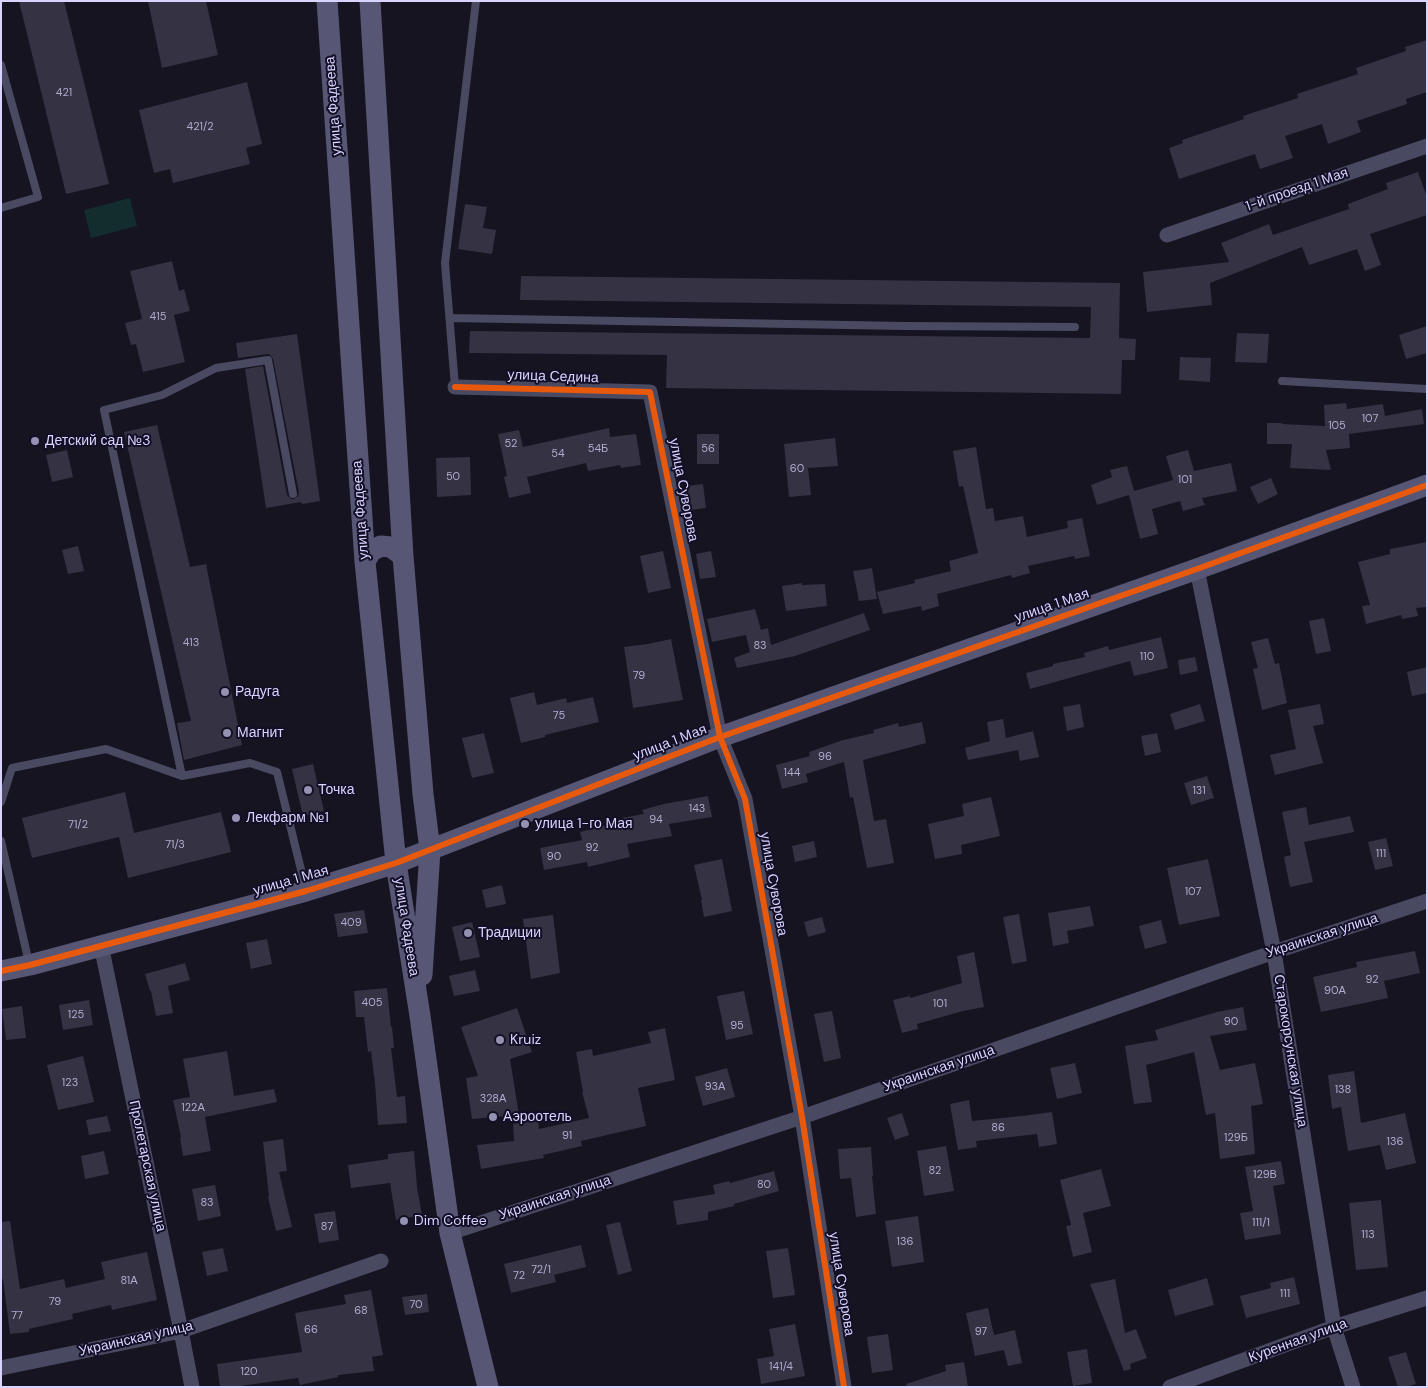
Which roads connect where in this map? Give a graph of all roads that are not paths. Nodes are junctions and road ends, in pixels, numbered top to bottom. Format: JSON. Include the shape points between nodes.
{"nodes":[{"id":1,"x":328,"y":1,"type":"edge"},
{"id":2,"x":370,"y":1,"type":"edge"},
{"id":3,"x":476,"y":1,"type":"edge"},
{"id":4,"x":1,"y":65,"type":"edge"},
{"id":5,"x":1427,"y":146,"type":"edge"},
{"id":6,"x":1,"y":208,"type":"edge"},
{"id":7,"x":1167,"y":235,"type":"dead end"},
{"id":8,"x":450,"y":318,"type":"junction"},
{"id":9,"x":1075,"y":327,"type":"dead end"},
{"id":10,"x":1282,"y":382,"type":"dead end"},
{"id":11,"x":455,"y":387,"type":"joint"},
{"id":12,"x":1427,"y":388,"type":"edge"},
{"id":13,"x":650,"y":392,"type":"joint"},
{"id":14,"x":1427,"y":486,"type":"edge"},
{"id":15,"x":293,"y":494,"type":"dead end"},
{"id":16,"x":403,"y":556,"type":"junction"},
{"id":17,"x":364,"y":562,"type":"junction"},
{"id":18,"x":1197,"y":568,"type":"junction"},
{"id":19,"x":720,"y":737,"type":"junction"},
{"id":20,"x":182,"y":776,"type":"junction"},
{"id":21,"x":1,"y":802,"type":"edge"},
{"id":22,"x":1,"y":841,"type":"edge"},
{"id":23,"x":430,"y":850,"type":"junction"},
{"id":24,"x":396,"y":863,"type":"junction"},
{"id":25,"x":306,"y":891,"type":"junction"},
{"id":26,"x":1427,"y":901,"type":"edge"},
{"id":27,"x":101,"y":945,"type":"junction"},
{"id":28,"x":1274,"y":952,"type":"junction"},
{"id":29,"x":30,"y":965,"type":"junction"},
{"id":30,"x":1,"y":970,"type":"edge"},
{"id":31,"x":420,"y":1016,"type":"junction"},
{"id":32,"x":802,"y":1117,"type":"junction"},
{"id":33,"x":450,"y":1233,"type":"junction"},
{"id":34,"x":381,"y":1261,"type":"dead end"},
{"id":35,"x":1427,"y":1298,"type":"edge"},
{"id":36,"x":1334,"y":1327,"type":"junction"},
{"id":37,"x":181,"y":1331,"type":"junction"},
{"id":38,"x":1,"y":1368,"type":"edge"},
{"id":39,"x":192,"y":1387,"type":"edge"},
{"id":40,"x":488,"y":1387,"type":"edge"},
{"id":41,"x":844,"y":1387,"type":"edge"},
{"id":42,"x":1170,"y":1387,"type":"edge"},
{"id":43,"x":1353,"y":1387,"type":"edge"}],
"edges":[{"from":1,"to":17,"type":"main road","name":"улица Фадеева"},
{"from":2,"to":16,"type":"main road","name":"улица Фадеева"},
{"from":3,"to":8,"type":"lane","via":[[445,264]]},
{"from":4,"to":6,"type":"lane","via":[[38,197]]},
{"from":5,"to":7,"type":"street","name":"1-й проезд 1 Мая"},
{"from":8,"to":9,"type":"lane"},
{"from":8,"to":11,"type":"lane"},
{"from":10,"to":12,"type":"lane"},
{"from":11,"to":13,"type":"street","name":"улица Седина"},
{"from":13,"to":19,"type":"street","name":"улица Суворова"},
{"from":14,"to":18,"type":"main road","name":"улица 1 Мая"},
{"from":15,"to":20,"type":"lane","via":[[268,360],[216,368],[162,395],[104,410]]},
{"from":16,"to":17,"type":"main road","via":[[391,547],[381,546],[371,551]]},
{"from":16,"to":23,"type":"main road","name":"улица Фадеева"},
{"from":17,"to":24,"type":"main road","name":"улица Фадеева"},
{"from":18,"to":19,"type":"main road","name":"улица 1 Мая"},
{"from":18,"to":28,"type":"street","name":"Старокорсунская улица"},
{"from":19,"to":23,"type":"main road","name":"улица 1 Мая"},
{"from":19,"to":32,"type":"street","name":"улица Суворова","via":[[745,799]]},
{"from":20,"to":21,"type":"lane","via":[[106,749],[12,768]]},
{"from":20,"to":25,"type":"lane","via":[[250,763],[277,772]]},
{"from":22,"to":29,"type":"lane"},
{"from":23,"to":24,"type":"main road","name":"улица 1 Мая"},
{"from":23,"to":31,"type":"main road","name":"улица Фадеева"},
{"from":24,"to":25,"type":"main road","name":"улица 1 Мая"},
{"from":24,"to":31,"type":"main road","name":"улица Фадеева"},
{"from":25,"to":27,"type":"main road","name":"улица 1 Мая"},
{"from":26,"to":28,"type":"street","name":"Украинская улица"},
{"from":27,"to":29,"type":"main road","name":"улица 1 Мая"},
{"from":27,"to":37,"type":"street","name":"Пролетарская улица"},
{"from":28,"to":32,"type":"street","name":"Украинская улица"},
{"from":28,"to":36,"type":"street","name":"Старокорсунская улица"},
{"from":29,"to":30,"type":"main road","name":"улица 1 Мая"},
{"from":31,"to":33,"type":"main road","name":"улица Фадеева"},
{"from":32,"to":33,"type":"street","name":"Украинская улица"},
{"from":32,"to":41,"type":"street","name":"улица Суворова"},
{"from":33,"to":40,"type":"main road","name":"улица Фадеева"},
{"from":34,"to":37,"type":"street","name":"Украинская улица"},
{"from":35,"to":36,"type":"street","name":"Куренная улица"},
{"from":36,"to":42,"type":"street","name":"Куренная улица"},
{"from":36,"to":43,"type":"street","name":"Старокорсунская улица"},
{"from":37,"to":38,"type":"street","name":"Украинская улица"},
{"from":37,"to":39,"type":"street","name":"Пролетарская улица"}]}
